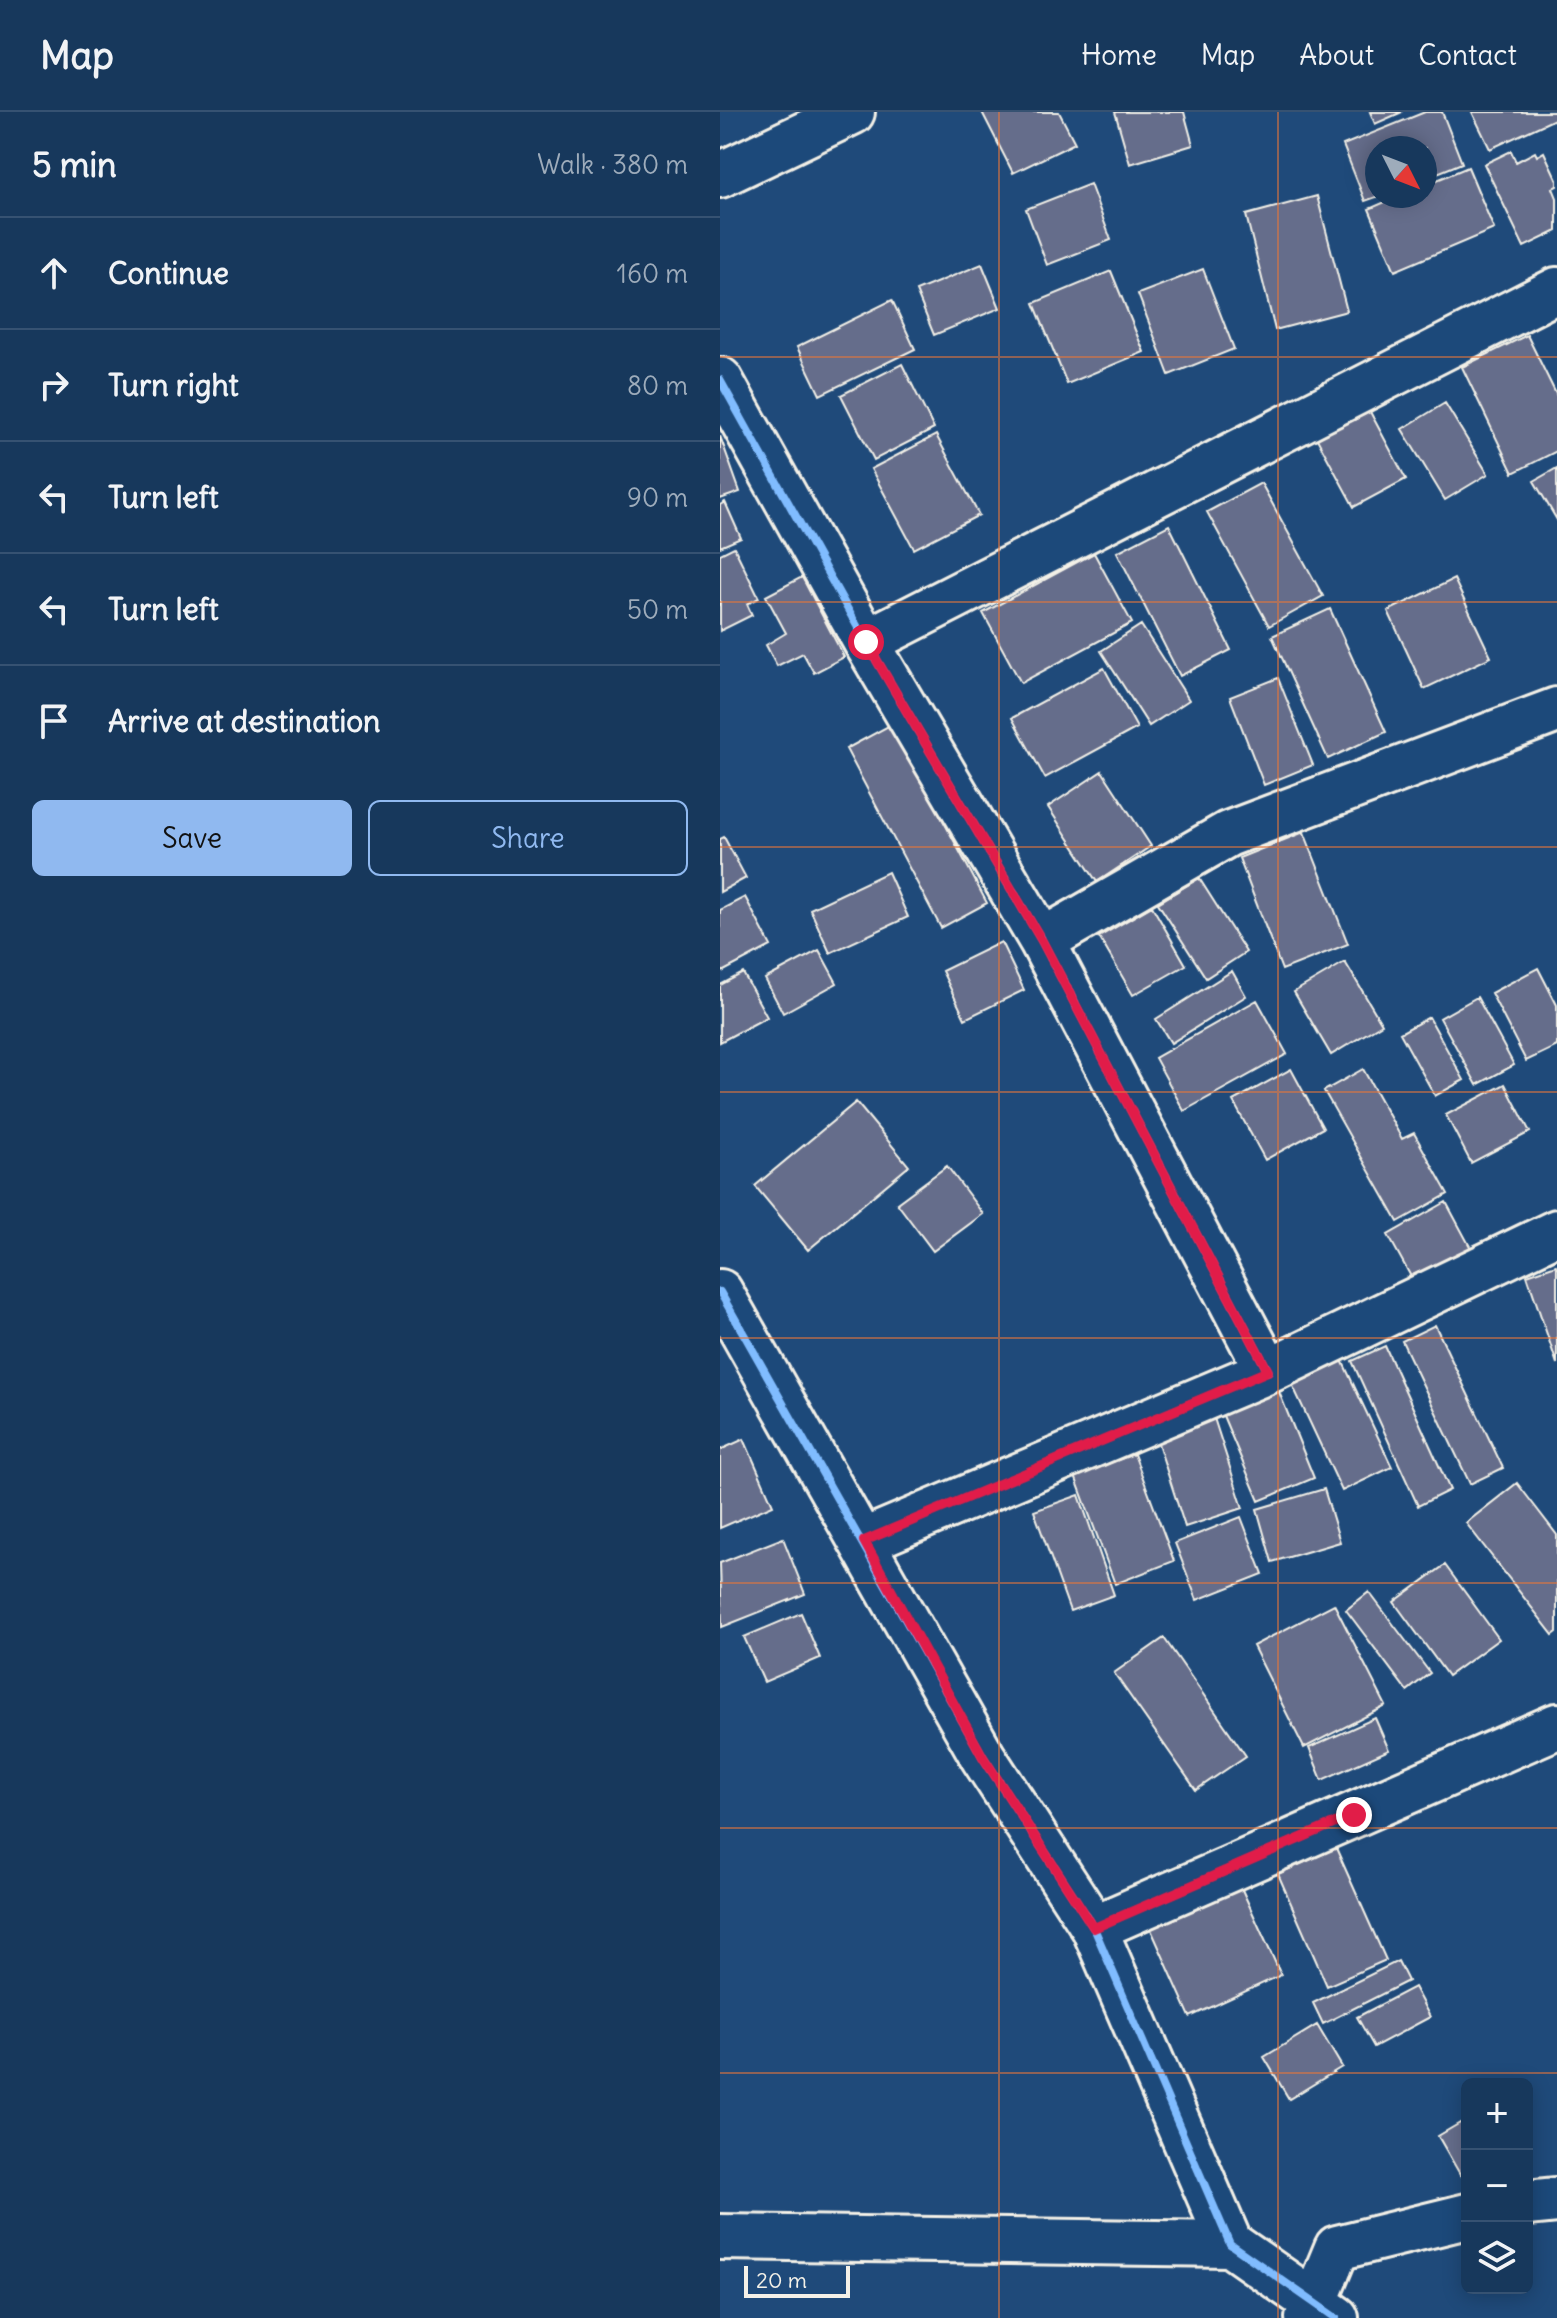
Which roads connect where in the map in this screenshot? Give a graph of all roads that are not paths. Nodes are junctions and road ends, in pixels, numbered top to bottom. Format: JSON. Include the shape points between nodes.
{"nodes":[{"id":1,"x":852,"y":112,"type":"edge"},
{"id":2,"x":720,"y":175,"type":"edge"},
{"id":3,"x":1557,"y":290,"type":"edge"},
{"id":4,"x":720,"y":380,"type":"edge"},
{"id":5,"x":866,"y":642,"type":"junction"},
{"id":6,"x":1557,"y":710,"type":"edge"},
{"id":7,"x":1042,"y":941,"type":"junction"},
{"id":8,"x":1557,"y":1232,"type":"edge"},
{"id":9,"x":720,"y":1292,"type":"edge"},
{"id":10,"x":1268,"y":1371,"type":"junction"},
{"id":11,"x":864,"y":1541,"type":"junction"},
{"id":12,"x":1557,"y":1726,"type":"edge"},
{"id":13,"x":1094,"y":1928,"type":"junction"},
{"id":14,"x":1557,"y":2200,"type":"edge"},
{"id":15,"x":1533,"y":2202,"type":"edge"},
{"id":16,"x":1461,"y":2217,"type":"edge"},
{"id":17,"x":720,"y":2237,"type":"edge"},
{"id":18,"x":1230,"y":2244,"type":"junction"},
{"id":19,"x":1319,"y":2313,"type":"edge"}],
"edges":[{"from":1,"to":2,"type":"street"},
{"from":3,"to":5,"type":"street"},
{"from":4,"to":5,"type":"street"},
{"from":5,"to":7,"type":"street"},
{"from":6,"to":7,"type":"street","via":[[1228,834]]},
{"from":7,"to":10,"type":"street"},
{"from":8,"to":10,"type":"street"},
{"from":9,"to":11,"type":"street"},
{"from":10,"to":11,"type":"street"},
{"from":11,"to":13,"type":"street","via":[[983,1757]]},
{"from":12,"to":13,"type":"street"},
{"from":13,"to":18,"type":"street"},
{"from":14,"to":15,"type":"street"},
{"from":16,"to":19,"type":"street","via":[[1337,2248]]},
{"from":17,"to":18,"type":"street"},
{"from":18,"to":19,"type":"street"}]}
